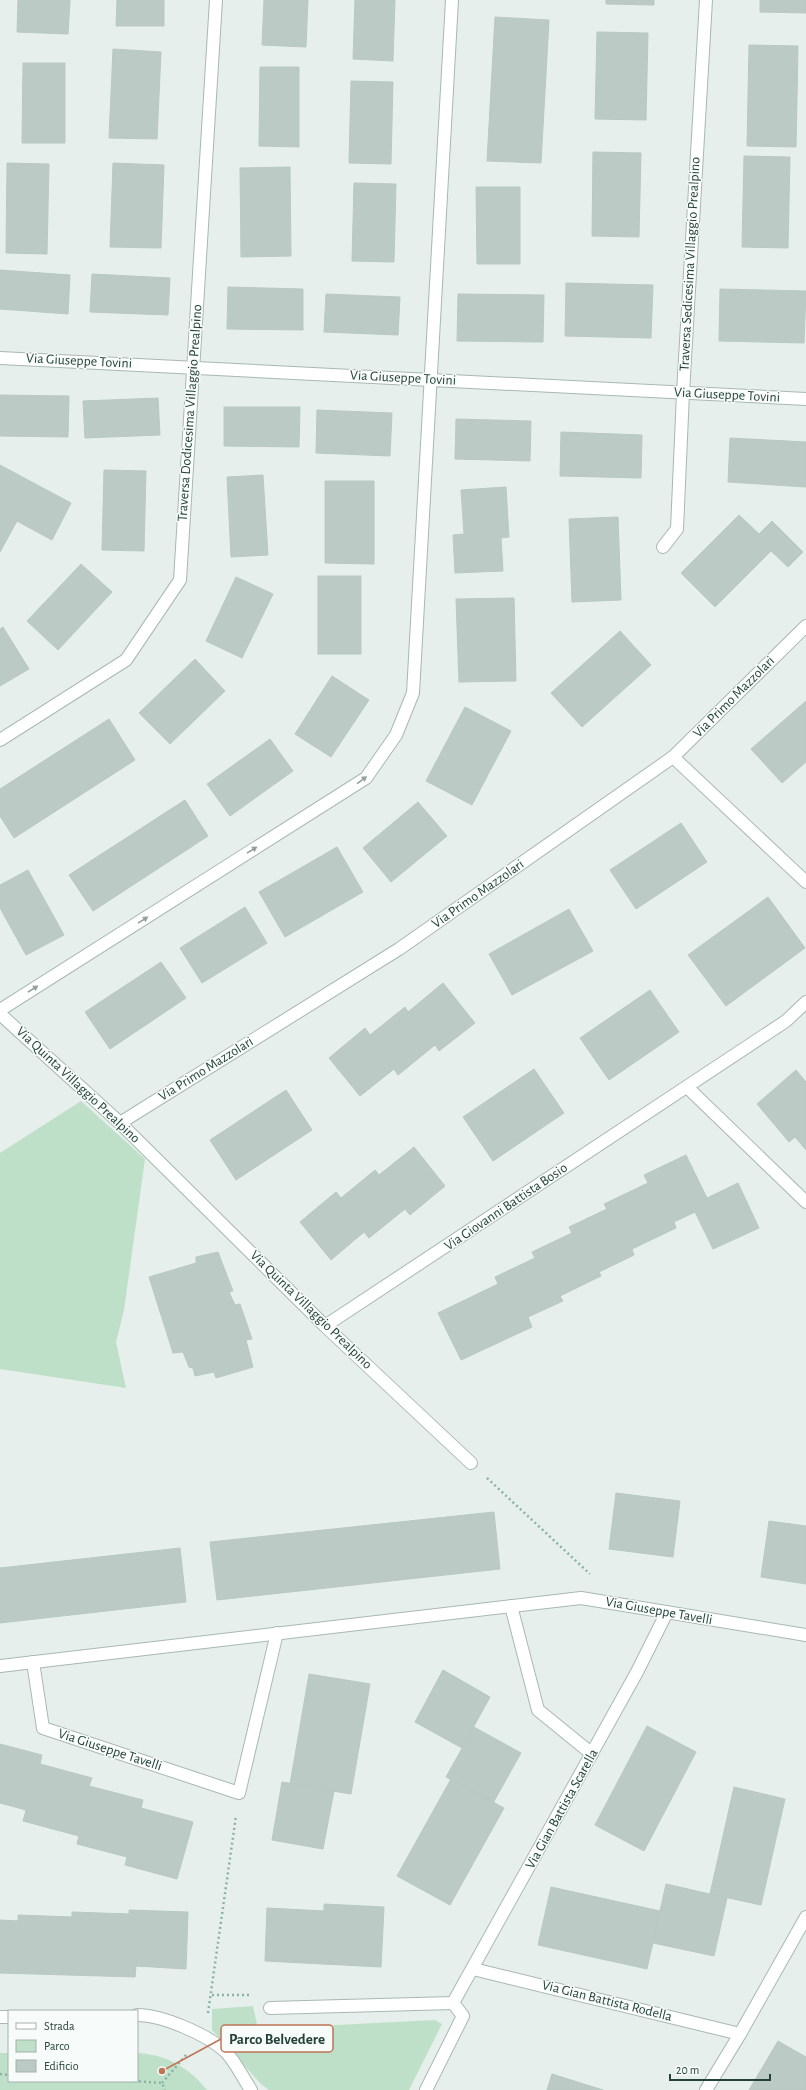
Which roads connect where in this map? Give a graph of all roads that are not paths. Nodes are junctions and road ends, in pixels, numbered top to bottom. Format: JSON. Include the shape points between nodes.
{"nodes":[{"id":1,"x":216,"y":0,"type":"edge"},
{"id":2,"x":452,"y":0,"type":"edge"},
{"id":3,"x":706,"y":0,"type":"edge"},
{"id":4,"x":0,"y":358,"type":"edge"},
{"id":5,"x":192,"y":366,"type":"junction"},
{"id":6,"x":429,"y":380,"type":"junction"},
{"id":7,"x":682,"y":393,"type":"junction"},
{"id":8,"x":806,"y":399,"type":"edge"},
{"id":9,"x":663,"y":547,"type":"dead end"},
{"id":10,"x":806,"y":626,"type":"edge"},
{"id":11,"x":0,"y":740,"type":"edge"},
{"id":12,"x":673,"y":757,"type":"junction"},
{"id":13,"x":806,"y":882,"type":"edge"},
{"id":14,"x":806,"y":1002,"type":"edge"},
{"id":15,"x":0,"y":1010,"type":"edge"},
{"id":16,"x":0,"y":1014,"type":"edge"},
{"id":17,"x":687,"y":1087,"type":"junction"},
{"id":18,"x":120,"y":1123,"type":"junction"},
{"id":19,"x":806,"y":1202,"type":"edge"},
{"id":20,"x":325,"y":1326,"type":"junction"},
{"id":21,"x":471,"y":1462,"type":"road end"},
{"id":22,"x":511,"y":1606,"type":"junction"},
{"id":23,"x":667,"y":1612,"type":"junction"},
{"id":24,"x":277,"y":1634,"type":"junction"},
{"id":25,"x":806,"y":1635,"type":"edge"},
{"id":26,"x":33,"y":1662,"type":"junction"},
{"id":27,"x":0,"y":1666,"type":"edge"},
{"id":28,"x":592,"y":1754,"type":"junction"},
{"id":29,"x":806,"y":1917,"type":"edge"},
{"id":30,"x":472,"y":1969,"type":"junction"},
{"id":31,"x":453,"y":2003,"type":"junction"},
{"id":32,"x":270,"y":2008,"type":"road end"},
{"id":33,"x":138,"y":2015,"type":"edge"},
{"id":34,"x":740,"y":2034,"type":"junction"},
{"id":35,"x":251,"y":2090,"type":"edge"},
{"id":36,"x":426,"y":2090,"type":"edge"},
{"id":37,"x":706,"y":2090,"type":"edge"}],
"edges":[{"from":1,"to":5,"type":"street","name":"Traversa Dodicesima Villaggio Prealpino"},
{"from":2,"to":6,"type":"street"},
{"from":3,"to":7,"type":"street","name":"Traversa Sedicesima Villaggio Prealpino"},
{"from":4,"to":5,"type":"street","name":"Via Giuseppe Tovini"},
{"from":5,"to":6,"type":"street","name":"Via Giuseppe Tovini"},
{"from":5,"to":11,"type":"street","name":"Traversa Dodicesima Villaggio Prealpino","via":[[180,580],[126,660]]},
{"from":6,"to":7,"type":"street","name":"Via Giuseppe Tovini"},
{"from":15,"to":6,"type":"street","one_way":true,"via":[[366,778],[396,735],[413,693]]},
{"from":7,"to":8,"type":"street","name":"Via Giuseppe Tovini"},
{"from":7,"to":9,"type":"street","name":"Traversa Sedicesima Villaggio Prealpino","via":[[677,529]]},
{"from":10,"to":12,"type":"street","name":"Via Primo Mazzolari"},
{"from":12,"to":13,"type":"street"},
{"from":12,"to":18,"type":"street","name":"Via Primo Mazzolari","via":[[399,949]]},
{"from":14,"to":17,"type":"street","name":"Via Giovanni Battista Bosio","via":[[786,1021]]},
{"from":16,"to":18,"type":"street","name":"Via Quinta Villaggio Prealpino"},
{"from":17,"to":19,"type":"street"},
{"from":17,"to":20,"type":"street","name":"Via Giovanni Battista Bosio"},
{"from":18,"to":20,"type":"street","name":"Via Quinta Villaggio Prealpino"},
{"from":20,"to":21,"type":"street","name":"Via Quinta Villaggio Prealpino"},
{"from":22,"to":23,"type":"street","name":"Via Giuseppe Tavelli","via":[[581,1598]]},
{"from":22,"to":24,"type":"street","name":"Via Giuseppe Tavelli"},
{"from":22,"to":28,"type":"street","via":[[538,1710]]},
{"from":23,"to":25,"type":"street","name":"Via Giuseppe Tavelli"},
{"from":23,"to":28,"type":"street","name":"Via Gian Battista Scarella"},
{"from":24,"to":26,"type":"street","name":"Via Giuseppe Tavelli"},
{"from":24,"to":26,"type":"street","name":"Via Giuseppe Tavelli","via":[[239,1794],[43,1728]]},
{"from":26,"to":27,"type":"street","name":"Via Giuseppe Tavelli"},
{"from":28,"to":30,"type":"street","name":"Via Gian Battista Scarella"},
{"from":29,"to":34,"type":"street"},
{"from":30,"to":31,"type":"street","name":"Via Gian Battista Scarella"},
{"from":30,"to":34,"type":"street","name":"Via Gian Battista Rodella"},
{"from":31,"to":32,"type":"street"},
{"from":31,"to":36,"type":"street","via":[[463,2016]]},
{"from":33,"to":35,"type":"street","via":[[148,2015],[203,2037],[225,2052]]},
{"from":34,"to":37,"type":"street"}]}
